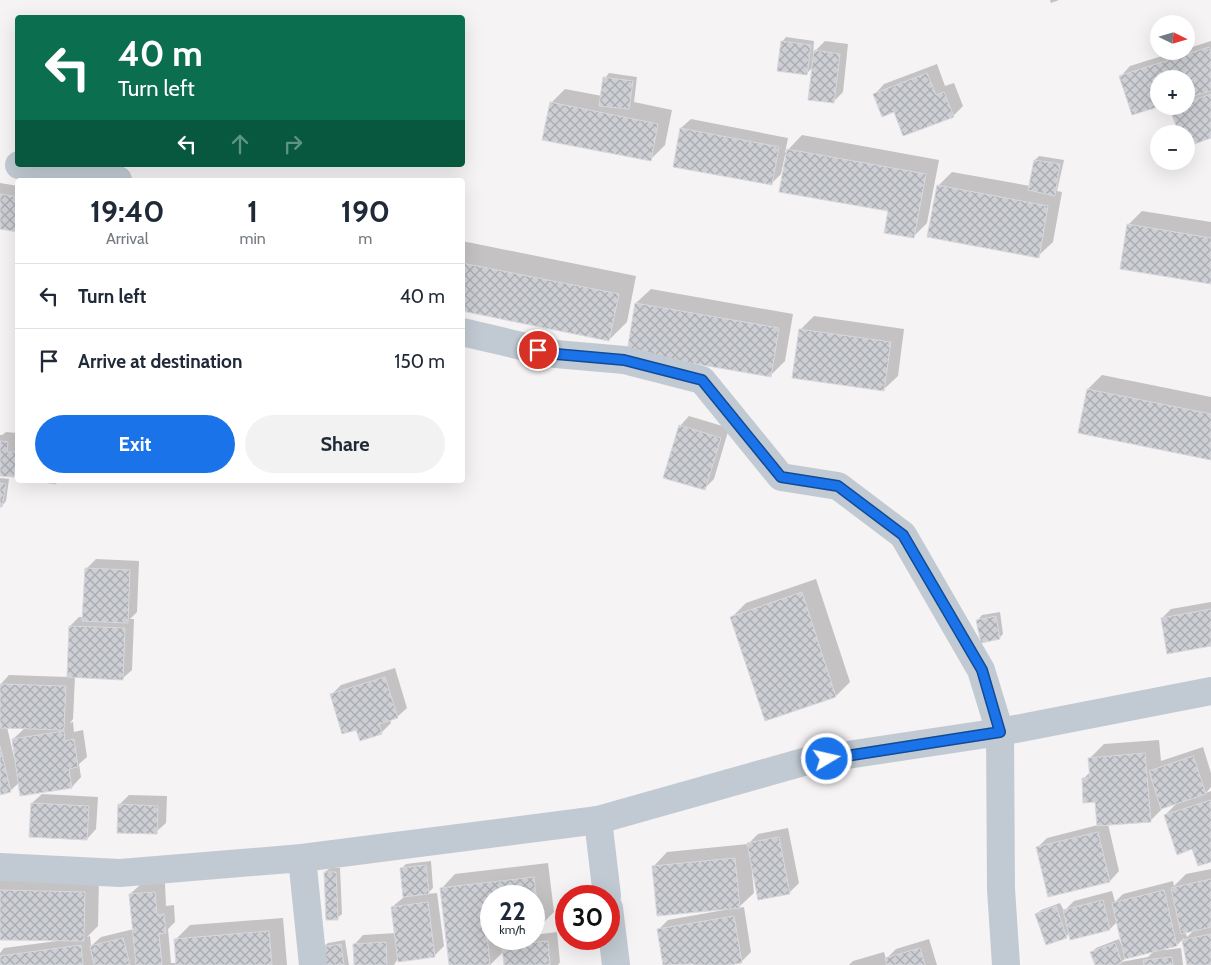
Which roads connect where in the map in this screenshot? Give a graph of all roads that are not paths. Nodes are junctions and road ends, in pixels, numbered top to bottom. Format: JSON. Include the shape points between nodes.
{"nodes":[{"id":1,"x":0,"y":164,"type":"edge"},
{"id":2,"x":15,"y":165,"type":"edge"},
{"id":3,"x":47,"y":167,"type":"edge"},
{"id":4,"x":113,"y":178,"type":"edge"},
{"id":5,"x":465,"y":333,"type":"edge"},
{"id":6,"x":1211,"y":691,"type":"edge"},
{"id":7,"x":1000,"y":732,"type":"junction"},
{"id":8,"x":598,"y":820,"type":"junction"},
{"id":9,"x":302,"y":858,"type":"junction"},
{"id":10,"x":0,"y":867,"type":"edge"},
{"id":11,"x":606,"y":885,"type":"edge"},
{"id":12,"x":614,"y":950,"type":"edge"},
{"id":13,"x":313,"y":965,"type":"edge"},
{"id":14,"x":616,"y":965,"type":"edge"},
{"id":15,"x":1006,"y":965,"type":"edge"}],
"edges":[{"from":1,"to":2,"type":"street"},
{"from":3,"to":4,"type":"street","via":[[91,170]]},
{"from":5,"to":7,"type":"street","via":[[556,354],[624,360],[702,380],[781,477],[838,486],[903,535],[982,670]]},
{"from":6,"to":7,"type":"street"},
{"from":7,"to":8,"type":"street","via":[[807,762]]},
{"from":7,"to":15,"type":"street","via":[[1001,889]]},
{"from":8,"to":9,"type":"street"},
{"from":8,"to":11,"type":"street"},
{"from":9,"to":10,"type":"street","via":[[120,872]]},
{"from":9,"to":13,"type":"street"},
{"from":12,"to":14,"type":"street"}]}
